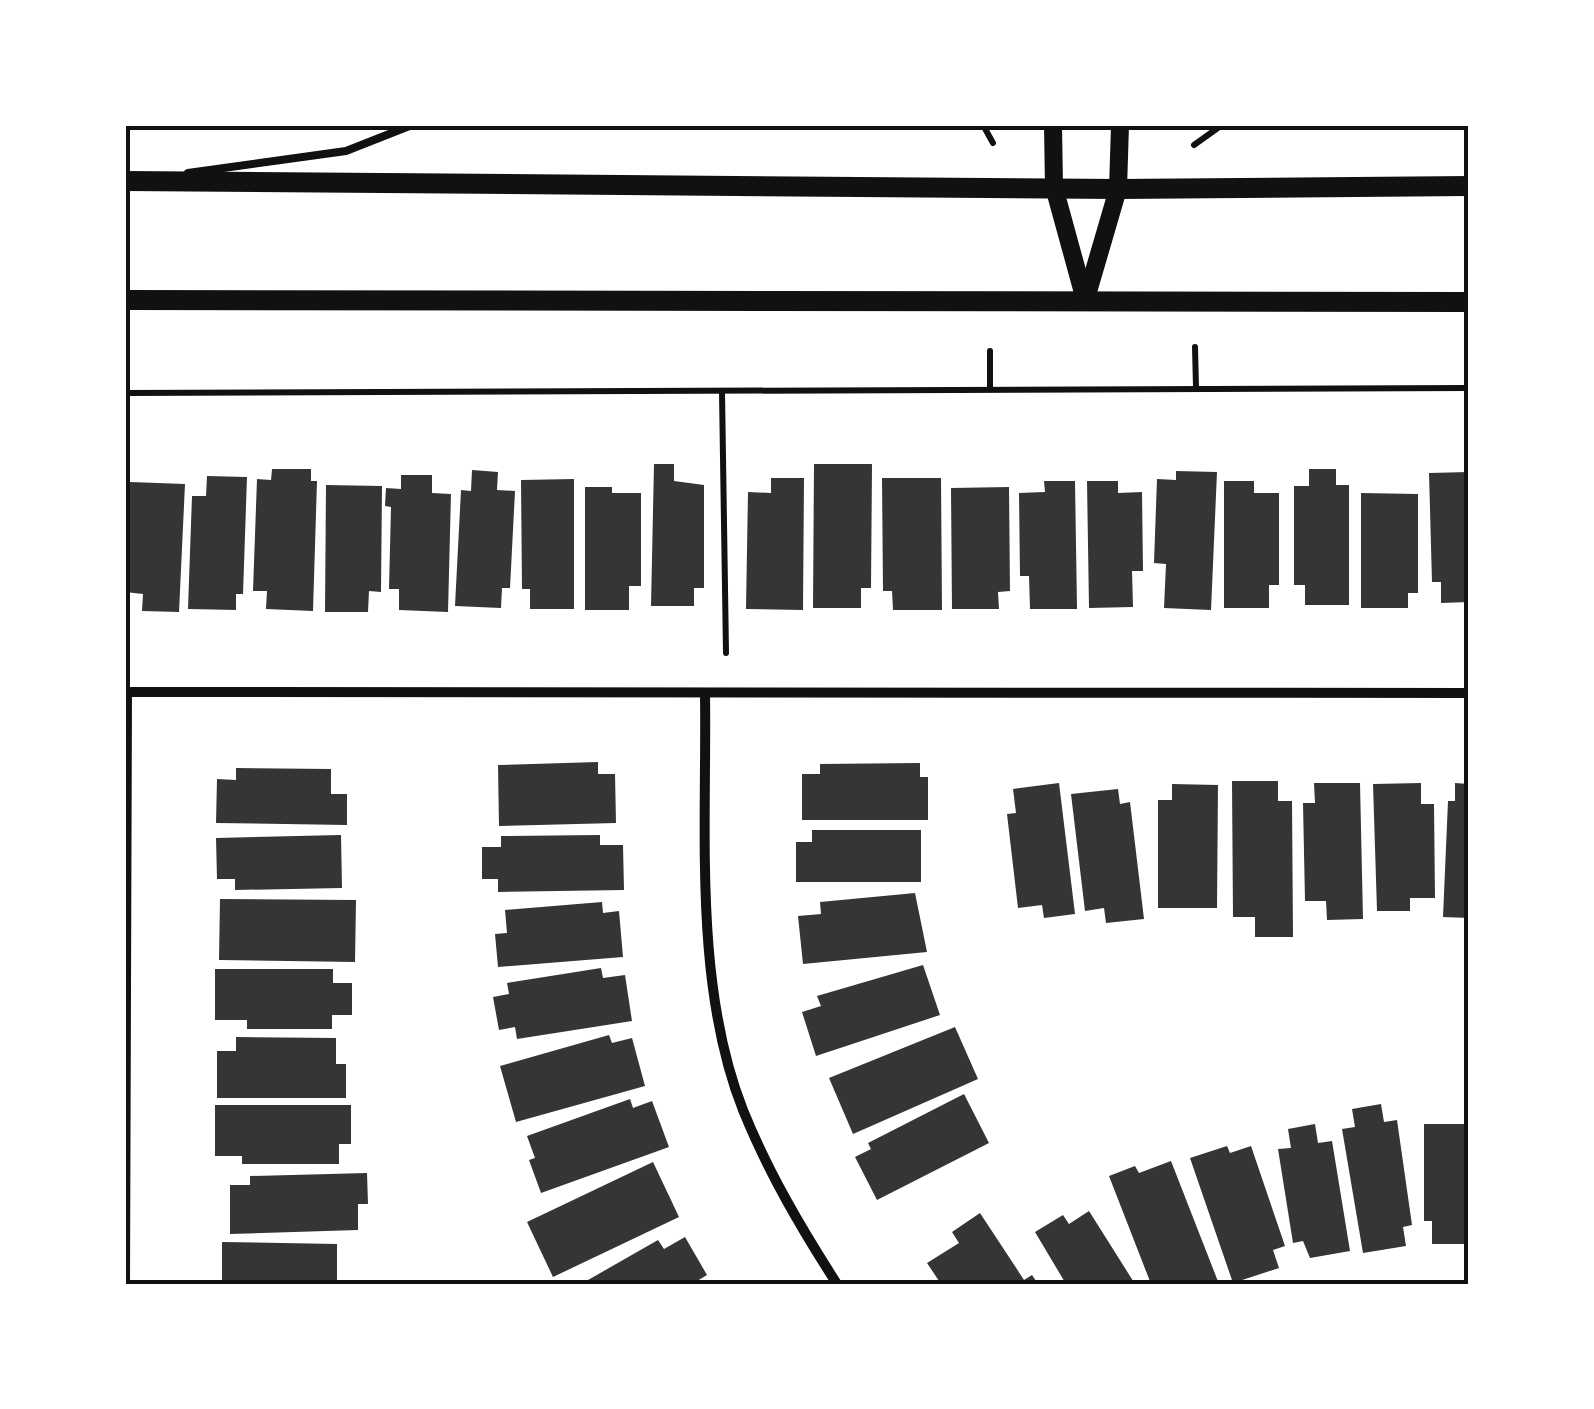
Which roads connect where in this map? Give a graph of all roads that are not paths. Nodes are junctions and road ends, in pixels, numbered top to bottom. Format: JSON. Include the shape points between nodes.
{"nodes":[{"id":1,"x":412,"y":125,"type":"edge"},
{"id":2,"x":1053,"y":125,"type":"edge"},
{"id":3,"x":1120,"y":125,"type":"edge"},
{"id":4,"x":147,"y":179,"type":"junction"},
{"id":5,"x":125,"y":180,"type":"edge"},
{"id":6,"x":1469,"y":186,"type":"edge"},
{"id":7,"x":1054,"y":187,"type":"junction"},
{"id":8,"x":1118,"y":188,"type":"junction"},
{"id":9,"x":125,"y":300,"type":"edge"},
{"id":10,"x":1085,"y":302,"type":"junction"},
{"id":11,"x":1469,"y":302,"type":"edge"},
{"id":12,"x":126,"y":692,"type":"edge"},
{"id":13,"x":1469,"y":693,"type":"edge"},
{"id":14,"x":705,"y":694,"type":"junction"},
{"id":15,"x":125,"y":1284,"type":"edge"},
{"id":16,"x":836,"y":1284,"type":"edge"}],
"edges":[{"from":1,"to":4,"type":"lane","via":[[346,151]]},
{"from":2,"to":7,"type":"street"},
{"from":3,"to":8,"type":"street"},
{"from":4,"to":5,"type":"main road"},
{"from":4,"to":7,"type":"main road"},
{"from":6,"to":8,"type":"main road"},
{"from":7,"to":8,"type":"main road"},
{"from":7,"to":10,"type":"street"},
{"from":8,"to":10,"type":"street"},
{"from":9,"to":10,"type":"main road"},
{"from":10,"to":11,"type":"main road"},
{"from":12,"to":14,"type":"street"},
{"from":12,"to":15,"type":"street"},
{"from":13,"to":14,"type":"street"},
{"from":14,"to":16,"type":"street","via":[[708,944],[725,1042],[742,1106],[785,1201]]}]}
